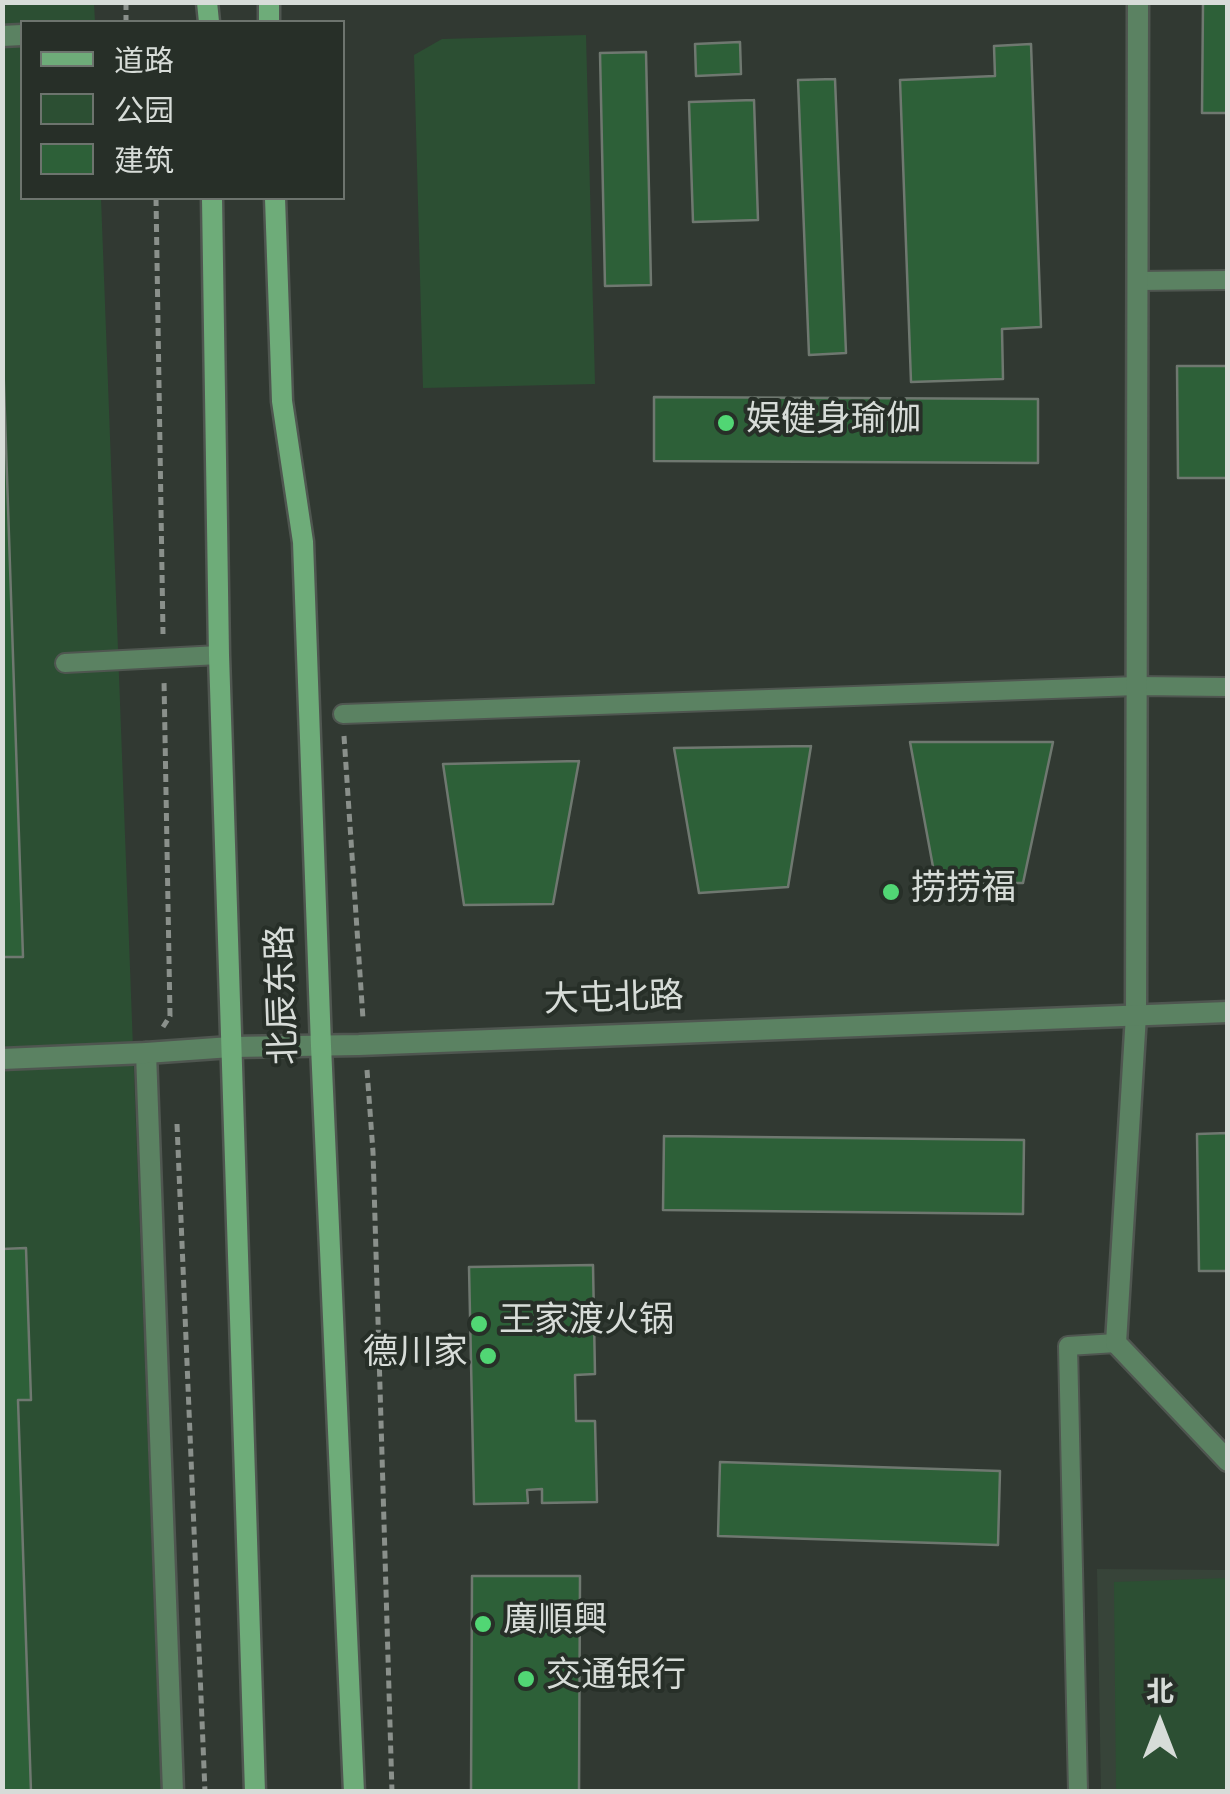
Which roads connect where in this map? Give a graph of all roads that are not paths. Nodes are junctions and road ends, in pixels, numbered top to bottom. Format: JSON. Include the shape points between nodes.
{"nodes":[{"id":1,"x":1138,"y":2,"type":"edge"},
{"id":2,"x":212,"y":200,"type":"edge"},
{"id":3,"x":275,"y":200,"type":"edge"},
{"id":4,"x":1228,"y":280,"type":"edge"},
{"id":5,"x":1138,"y":281,"type":"junction"},
{"id":6,"x":219,"y":654,"type":"junction"},
{"id":7,"x":65,"y":663,"type":"dead end"},
{"id":8,"x":1137,"y":686,"type":"junction"},
{"id":9,"x":1228,"y":687,"type":"edge"},
{"id":10,"x":343,"y":714,"type":"road end"},
{"id":11,"x":1228,"y":1012,"type":"edge"},
{"id":12,"x":1136,"y":1015,"type":"junction"},
{"id":13,"x":320,"y":1046,"type":"junction"},
{"id":14,"x":231,"y":1047,"type":"junction"},
{"id":15,"x":146,"y":1053,"type":"junction"},
{"id":16,"x":2,"y":1059,"type":"edge"},
{"id":17,"x":1116,"y":1343,"type":"junction"},
{"id":18,"x":1228,"y":1461,"type":"edge"},
{"id":19,"x":173,"y":1792,"type":"edge"},
{"id":20,"x":255,"y":1792,"type":"edge"},
{"id":21,"x":354,"y":1792,"type":"edge"},
{"id":22,"x":1078,"y":1792,"type":"edge"}],
"edges":[{"from":1,"to":5,"type":"street"},
{"from":2,"to":6,"type":"main road","name":"北辰东路"},
{"from":3,"to":13,"type":"main road","name":"北辰东路","via":[[282,402],[303,542]]},
{"from":4,"to":5,"type":"lane"},
{"from":5,"to":8,"type":"street"},
{"from":6,"to":7,"type":"lane"},
{"from":6,"to":14,"type":"main road","name":"北辰东路"},
{"from":8,"to":9,"type":"lane"},
{"from":8,"to":10,"type":"lane"},
{"from":8,"to":12,"type":"street"},
{"from":11,"to":12,"type":"street","name":"大屯北路"},
{"from":12,"to":13,"type":"street","name":"大屯北路"},
{"from":12,"to":17,"type":"street"},
{"from":13,"to":14,"type":"street","name":"大屯北路"},
{"from":13,"to":21,"type":"main road","name":"北辰东路"},
{"from":14,"to":15,"type":"street","name":"大屯北路"},
{"from":14,"to":20,"type":"main road","name":"北辰东路"},
{"from":15,"to":16,"type":"street","name":"大屯北路"},
{"from":15,"to":19,"type":"street"},
{"from":17,"to":18,"type":"street"},
{"from":17,"to":22,"type":"lane","via":[[1068,1346]]}]}
